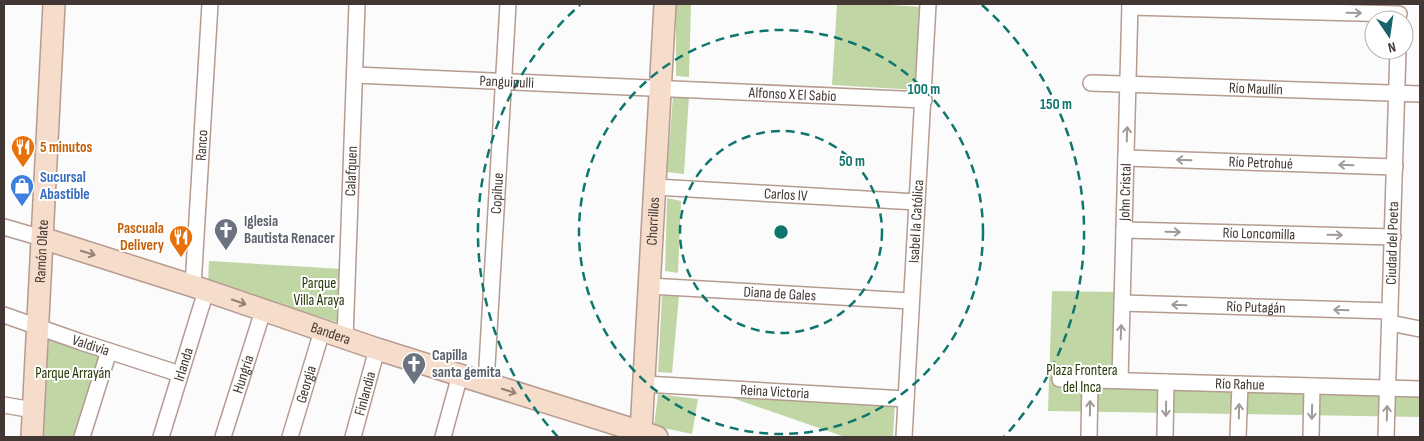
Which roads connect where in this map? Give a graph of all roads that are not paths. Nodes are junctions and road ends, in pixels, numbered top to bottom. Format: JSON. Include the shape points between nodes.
{"nodes":[{"id":1,"x":54,"y":4,"type":"edge"},
{"id":2,"x":210,"y":4,"type":"edge"},
{"id":3,"x":357,"y":4,"type":"edge"},
{"id":4,"x":508,"y":4,"type":"edge"},
{"id":5,"x":665,"y":4,"type":"edge"},
{"id":6,"x":928,"y":4,"type":"edge"},
{"id":7,"x":1130,"y":5,"type":"edge"},
{"id":8,"x":1364,"y":12,"type":"edge"},
{"id":9,"x":1398,"y":60,"type":"edge"},
{"id":10,"x":355,"y":75,"type":"junction"},
{"id":11,"x":504,"y":82,"type":"junction"},
{"id":12,"x":1091,"y":83,"type":"dead end"},
{"id":13,"x":1128,"y":84,"type":"junction"},
{"id":14,"x":660,"y":88,"type":"junction"},
{"id":15,"x":1397,"y":93,"type":"junction"},
{"id":16,"x":1420,"y":94,"type":"edge"},
{"id":17,"x":924,"y":100,"type":"junction"},
{"id":18,"x":1126,"y":158,"type":"junction"},
{"id":19,"x":1395,"y":166,"type":"junction"},
{"id":20,"x":655,"y":187,"type":"junction"},
{"id":21,"x":917,"y":202,"type":"junction"},
{"id":22,"x":4,"y":227,"type":"edge"},
{"id":23,"x":1124,"y":230,"type":"junction"},
{"id":24,"x":1392,"y":237,"type":"junction"},
{"id":25,"x":42,"y":238,"type":"junction"},
{"id":26,"x":649,"y":286,"type":"junction"},
{"id":27,"x":199,"y":288,"type":"junction"},
{"id":28,"x":911,"y":301,"type":"junction"},
{"id":29,"x":1122,"y":303,"type":"junction"},
{"id":30,"x":262,"y":311,"type":"junction"},
{"id":31,"x":4,"y":316,"type":"edge"},
{"id":32,"x":1390,"y":317,"type":"junction"},
{"id":33,"x":37,"y":328,"type":"junction"},
{"id":34,"x":1420,"y":329,"type":"edge"},
{"id":35,"x":322,"y":331,"type":"junction"},
{"id":36,"x":345,"y":338,"type":"junction"},
{"id":37,"x":377,"y":349,"type":"junction"},
{"id":38,"x":109,"y":351,"type":"junction"},
{"id":39,"x":180,"y":374,"type":"junction"},
{"id":40,"x":460,"y":375,"type":"junction"},
{"id":41,"x":1060,"y":379,"type":"dead end"},
{"id":42,"x":1090,"y":380,"type":"junction"},
{"id":43,"x":1120,"y":380,"type":"junction"},
{"id":44,"x":1166,"y":382,"type":"junction"},
{"id":45,"x":486,"y":384,"type":"junction"},
{"id":46,"x":644,"y":384,"type":"junction"},
{"id":47,"x":1240,"y":384,"type":"junction"},
{"id":48,"x":1312,"y":386,"type":"junction"},
{"id":49,"x":1388,"y":388,"type":"junction"},
{"id":50,"x":1420,"y":389,"type":"edge"},
{"id":51,"x":906,"y":399,"type":"junction"},
{"id":52,"x":4,"y":405,"type":"edge"},
{"id":53,"x":33,"y":410,"type":"junction"},
{"id":54,"x":646,"y":436,"type":"edge"},
{"id":55,"x":32,"y":437,"type":"edge"},
{"id":56,"x":82,"y":437,"type":"edge"},
{"id":57,"x":161,"y":437,"type":"edge"},
{"id":58,"x":223,"y":437,"type":"edge"},
{"id":59,"x":290,"y":437,"type":"edge"},
{"id":60,"x":353,"y":437,"type":"edge"},
{"id":61,"x":443,"y":437,"type":"edge"},
{"id":62,"x":904,"y":437,"type":"edge"},
{"id":63,"x":1089,"y":437,"type":"edge"},
{"id":64,"x":1165,"y":437,"type":"edge"},
{"id":65,"x":1238,"y":437,"type":"edge"},
{"id":66,"x":1311,"y":437,"type":"edge"},
{"id":67,"x":1386,"y":437,"type":"edge"}],
"edges":[{"from":1,"to":25,"type":"street","name":"Ramón Olate"},
{"from":2,"to":27,"type":"street","name":"Ranco"},
{"from":3,"to":10,"type":"street","name":"Calafquen"},
{"from":4,"to":11,"type":"street","name":"Copihue"},
{"from":5,"to":14,"type":"street","name":"Chorrillos"},
{"from":6,"to":17,"type":"street","name":"Isabel la Católica"},
{"from":7,"to":8,"type":"street","one_way":true},
{"from":7,"to":13,"type":"street","name":"John Cristal"},
{"from":9,"to":15,"type":"street","name":"Ciudad del Poeta"},
{"from":10,"to":11,"type":"street","name":"Panguipulli"},
{"from":10,"to":36,"type":"street","name":"Calafquen"},
{"from":11,"to":14,"type":"street","name":"Panguipulli"},
{"from":11,"to":45,"type":"street","name":"Copihue"},
{"from":12,"to":13,"type":"street","name":"Río Maullín"},
{"from":13,"to":15,"type":"street","name":"Río Maullín"},
{"from":18,"to":13,"type":"street","name":"John Cristal","one_way":true},
{"from":14,"to":17,"type":"street","name":"Alfonso X El Sabio"},
{"from":14,"to":20,"type":"street","name":"Chorrillos"},
{"from":15,"to":16,"type":"street","name":"Río Maullín"},
{"from":15,"to":19,"type":"street","name":"Ciudad del Poeta"},
{"from":17,"to":21,"type":"street","name":"Isabel la Católica"},
{"from":19,"to":18,"type":"street","name":"Río Petrohué","one_way":true},
{"from":18,"to":23,"type":"street","name":"John Cristal"},
{"from":19,"to":24,"type":"street","name":"Ciudad del Poeta"},
{"from":20,"to":21,"type":"street","name":"Carlos IV"},
{"from":20,"to":26,"type":"street","name":"Chorrillos"},
{"from":21,"to":28,"type":"street","name":"Isabel la Católica"},
{"from":22,"to":25,"type":"street","name":"Bandera"},
{"from":23,"to":24,"type":"street","name":"Río Loncomilla","one_way":true},
{"from":23,"to":29,"type":"street","name":"John Cristal"},
{"from":24,"to":32,"type":"street","name":"Ciudad del Poeta"},
{"from":25,"to":27,"type":"street","name":"Bandera","one_way":true},
{"from":25,"to":33,"type":"street","name":"Ramón Olate"},
{"from":26,"to":28,"type":"street","name":"Diana de Gales"},
{"from":26,"to":46,"type":"street","name":"Chorrillos"},
{"from":27,"to":30,"type":"street","name":"Bandera","one_way":true},
{"from":27,"to":39,"type":"street","name":"Irlanda"},
{"from":28,"to":51,"type":"street","name":"Isabel la Católica"},
{"from":32,"to":29,"type":"street","name":"Río Putagán","one_way":true},
{"from":43,"to":29,"type":"street","name":"John Cristal","one_way":true},
{"from":30,"to":35,"type":"street","name":"Bandera"},
{"from":30,"to":58,"type":"street","name":"Hungría"},
{"from":31,"to":33,"type":"street","name":"Valdivia"},
{"from":32,"to":34,"type":"street","name":"Río Putagán"},
{"from":32,"to":49,"type":"street","name":"Ciudad del Poeta"},
{"from":33,"to":38,"type":"street","name":"Valdivia"},
{"from":33,"to":53,"type":"street","name":"Ramón Olate"},
{"from":35,"to":36,"type":"street","name":"Bandera"},
{"from":35,"to":59,"type":"street","name":"Georgia"},
{"from":36,"to":37,"type":"street","name":"Bandera"},
{"from":37,"to":40,"type":"street","name":"Bandera"},
{"from":37,"to":60,"type":"street","name":"Finlandia"},
{"from":38,"to":39,"type":"street","name":"Valdivia"},
{"from":38,"to":56,"type":"street"},
{"from":39,"to":57,"type":"street","name":"Irlanda"},
{"from":40,"to":45,"type":"street","name":"Bandera"},
{"from":40,"to":61,"type":"street"},
{"from":41,"to":42,"type":"street","name":"Río Rahue"},
{"from":42,"to":43,"type":"street","name":"Río Rahue"},
{"from":63,"to":42,"type":"street","one_way":true},
{"from":43,"to":44,"type":"street","name":"Río Rahue"},
{"from":44,"to":47,"type":"street","name":"Río Rahue"},
{"from":44,"to":64,"type":"street","one_way":true},
{"from":45,"to":54,"type":"street","name":"Bandera","one_way":true},
{"from":46,"to":51,"type":"street","name":"Reina Victoria"},
{"from":46,"to":54,"type":"street","name":"Chorrillos"},
{"from":47,"to":48,"type":"street","name":"Río Rahue"},
{"from":65,"to":47,"type":"street","one_way":true},
{"from":48,"to":49,"type":"street","name":"Río Rahue"},
{"from":48,"to":66,"type":"street","one_way":true},
{"from":49,"to":50,"type":"street","name":"Río Rahue"},
{"from":67,"to":49,"type":"street","name":"Ciudad del Poeta","one_way":true},
{"from":51,"to":62,"type":"street","name":"Isabel la Católica"},
{"from":52,"to":53,"type":"street"},
{"from":53,"to":55,"type":"street","name":"Ramón Olate"}]}
